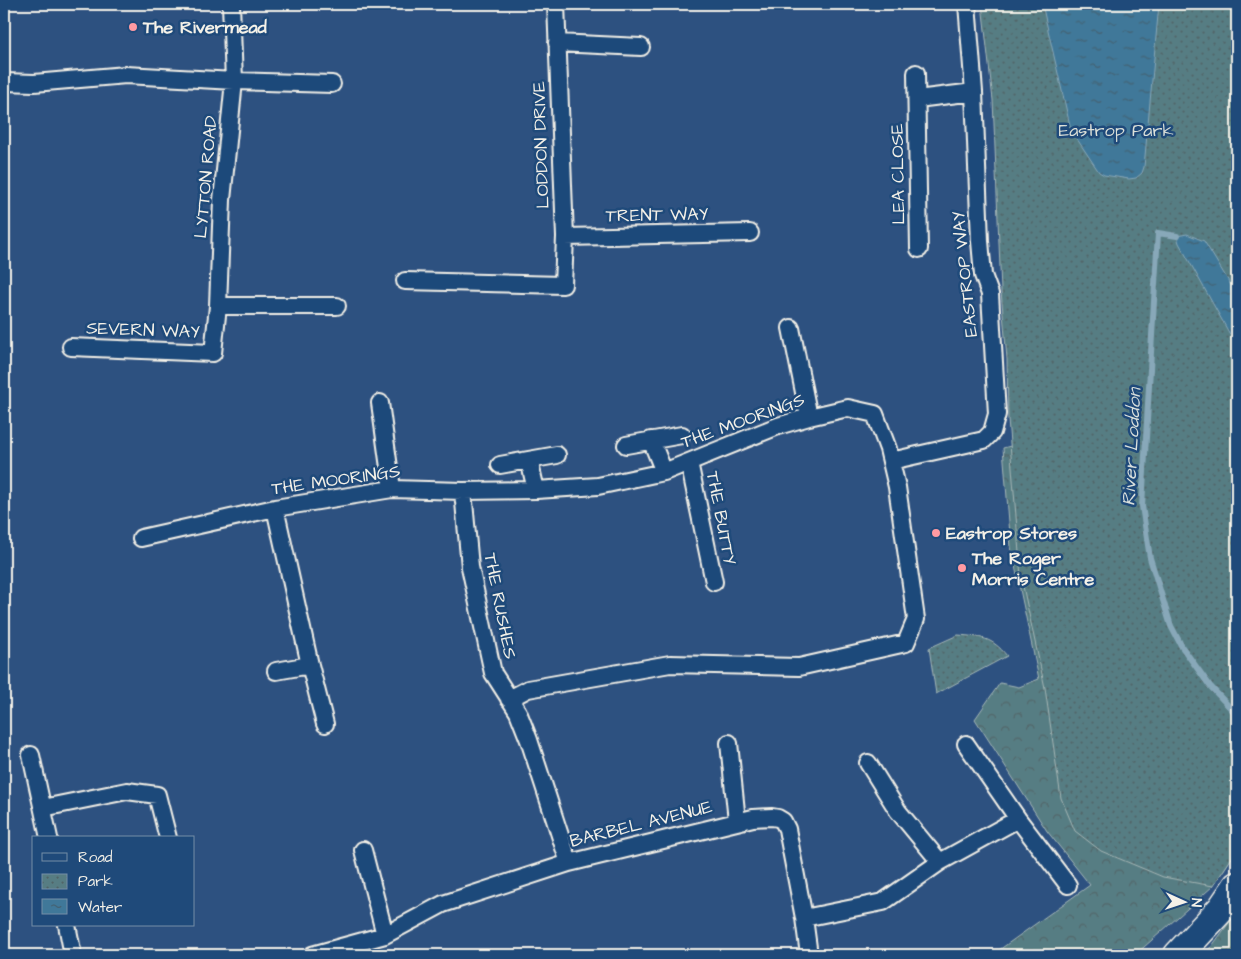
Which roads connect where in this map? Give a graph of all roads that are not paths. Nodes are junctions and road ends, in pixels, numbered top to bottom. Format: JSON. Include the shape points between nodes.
{"nodes":[{"id":1,"x":231,"y":4,"type":"edge"},
{"id":2,"x":556,"y":4,"type":"edge"},
{"id":3,"x":967,"y":4,"type":"edge"},
{"id":4,"x":557,"y":44,"type":"junction"},
{"id":5,"x":641,"y":47,"type":"dead end"},
{"id":6,"x":916,"y":73,"type":"dead end"},
{"id":7,"x":234,"y":81,"type":"junction"},
{"id":8,"x":4,"y":82,"type":"edge"},
{"id":9,"x":332,"y":84,"type":"dead end"},
{"id":10,"x":974,"y":92,"type":"junction"},
{"id":11,"x":917,"y":99,"type":"junction"},
{"id":12,"x":750,"y":233,"type":"dead end"},
{"id":13,"x":565,"y":237,"type":"junction"},
{"id":14,"x":919,"y":249,"type":"dead end"},
{"id":15,"x":405,"y":281,"type":"dead end"},
{"id":16,"x":218,"y":306,"type":"junction"},
{"id":17,"x":337,"y":306,"type":"dead end"},
{"id":18,"x":791,"y":328,"type":"dead end"},
{"id":19,"x":71,"y":347,"type":"dead end"},
{"id":20,"x":213,"y":353,"type":"joint"},
{"id":21,"x":380,"y":403,"type":"dead end"},
{"id":22,"x":809,"y":417,"type":"junction"},
{"id":23,"x":682,"y":435,"type":"dead end"},
{"id":24,"x":651,"y":440,"type":"junction"},
{"id":25,"x":626,"y":445,"type":"dead end"},
{"id":26,"x":557,"y":455,"type":"dead end"},
{"id":27,"x":529,"y":460,"type":"junction"},
{"id":28,"x":891,"y":461,"type":"junction"},
{"id":29,"x":690,"y":462,"type":"junction"},
{"id":30,"x":500,"y":465,"type":"dead end"},
{"id":31,"x":664,"y":472,"type":"junction"},
{"id":32,"x":392,"y":489,"type":"junction"},
{"id":33,"x":536,"y":490,"type":"junction"},
{"id":34,"x":463,"y":491,"type":"junction"},
{"id":35,"x":275,"y":508,"type":"junction"},
{"id":36,"x":141,"y":538,"type":"dead end"},
{"id":37,"x":714,"y":582,"type":"dead end"},
{"id":38,"x":310,"y":665,"type":"junction"},
{"id":39,"x":276,"y":671,"type":"dead end"},
{"id":40,"x":509,"y":699,"type":"junction"},
{"id":41,"x":325,"y":724,"type":"dead end"},
{"id":42,"x":729,"y":743,"type":"dead end"},
{"id":43,"x":966,"y":744,"type":"dead end"},
{"id":44,"x":32,"y":755,"type":"dead end"},
{"id":45,"x":868,"y":762,"type":"dead end"},
{"id":46,"x":43,"y":808,"type":"junction"},
{"id":47,"x":1018,"y":819,"type":"junction"},
{"id":48,"x":737,"y":821,"type":"junction"},
{"id":49,"x":49,"y":836,"type":"edge"},
{"id":50,"x":167,"y":836,"type":"edge"},
{"id":51,"x":363,"y":850,"type":"dead end"},
{"id":52,"x":940,"y":862,"type":"junction"},
{"id":53,"x":569,"y":863,"type":"junction"},
{"id":54,"x":1068,"y":884,"type":"dead end"},
{"id":55,"x":1237,"y":886,"type":"edge"},
{"id":56,"x":804,"y":918,"type":"junction"},
{"id":57,"x":67,"y":926,"type":"edge"},
{"id":58,"x":385,"y":934,"type":"junction"},
{"id":59,"x":73,"y":955,"type":"edge"},
{"id":60,"x":312,"y":955,"type":"edge"},
{"id":61,"x":809,"y":955,"type":"edge"},
{"id":62,"x":1178,"y":955,"type":"edge"}],
"edges":[{"from":1,"to":7,"type":"street","name":"LYTTON ROAD"},
{"from":2,"to":4,"type":"street","name":"LODDON DRIVE"},
{"from":3,"to":10,"type":"street","name":"EASTROP WAY"},
{"from":4,"to":5,"type":"street"},
{"from":4,"to":13,"type":"street","name":"LODDON DRIVE"},
{"from":6,"to":11,"type":"street","name":"LEA CLOSE"},
{"from":7,"to":8,"type":"street","via":[[126,75],[34,84]]},
{"from":7,"to":9,"type":"street"},
{"from":7,"to":16,"type":"street","name":"LYTTON ROAD","via":[[222,200]]},
{"from":10,"to":11,"type":"street","name":"LEA CLOSE"},
{"from":10,"to":28,"type":"street","name":"EASTROP WAY","via":[[980,241],[983,275],[990,294],[995,425],[984,440]]},
{"from":11,"to":14,"type":"street","name":"LEA CLOSE"},
{"from":12,"to":13,"type":"street","name":"TRENT WAY"},
{"from":13,"to":15,"type":"street","name":"LODDON DRIVE","via":[[563,285]]},
{"from":16,"to":17,"type":"street"},
{"from":16,"to":20,"type":"street","name":"LYTTON ROAD"},
{"from":18,"to":22,"type":"street"},
{"from":19,"to":20,"type":"street","name":"SEVERN WAY"},
{"from":21,"to":32,"type":"street"},
{"from":22,"to":28,"type":"street","name":"THE MOORINGS","via":[[848,408],[876,414]]},
{"from":22,"to":29,"type":"street","name":"THE MOORINGS","via":[[778,426]]},
{"from":23,"to":24,"type":"street"},
{"from":24,"to":25,"type":"street"},
{"from":24,"to":31,"type":"street"},
{"from":26,"to":27,"type":"street"},
{"from":27,"to":30,"type":"street"},
{"from":27,"to":33,"type":"street"},
{"from":28,"to":40,"type":"street","name":"THE MOORINGS","via":[[916,619],[906,643],[799,667],[670,664],[528,689]]},
{"from":29,"to":31,"type":"street","name":"THE MOORINGS"},
{"from":29,"to":37,"type":"street","name":"THE BUTTY"},
{"from":31,"to":33,"type":"street","name":"THE MOORINGS","via":[[598,486]]},
{"from":32,"to":34,"type":"street","name":"THE MOORINGS"},
{"from":32,"to":35,"type":"street","name":"THE MOORINGS"},
{"from":33,"to":34,"type":"street","name":"THE MOORINGS"},
{"from":34,"to":40,"type":"street","name":"THE RUSHES","via":[[470,567],[493,673]]},
{"from":35,"to":36,"type":"street","name":"THE MOORINGS"},
{"from":35,"to":38,"type":"street"},
{"from":38,"to":39,"type":"street"},
{"from":38,"to":41,"type":"street"},
{"from":40,"to":53,"type":"street","name":"THE RUSHES","via":[[529,740]]},
{"from":42,"to":48,"type":"street"},
{"from":43,"to":47,"type":"street"},
{"from":44,"to":46,"type":"street"},
{"from":45,"to":52,"type":"street","via":[[898,811]]},
{"from":46,"to":49,"type":"street"},
{"from":46,"to":50,"type":"street","via":[[127,791],[157,796]]},
{"from":47,"to":52,"type":"street"},
{"from":47,"to":54,"type":"street"},
{"from":48,"to":53,"type":"street","name":"BARBEL AVENUE"},
{"from":48,"to":56,"type":"street","name":"BARBEL AVENUE","via":[[772,817],[783,822],[788,829]]},
{"from":51,"to":58,"type":"street"},
{"from":52,"to":56,"type":"street","via":[[883,902]]},
{"from":53,"to":58,"type":"street","name":"BARBEL AVENUE","via":[[443,904]]},
{"from":55,"to":62,"type":"highway","via":[[1222,908]]},
{"from":56,"to":61,"type":"street","name":"BARBEL AVENUE"},
{"from":57,"to":59,"type":"street"},
{"from":58,"to":60,"type":"street","name":"BARBEL AVENUE"}]}
